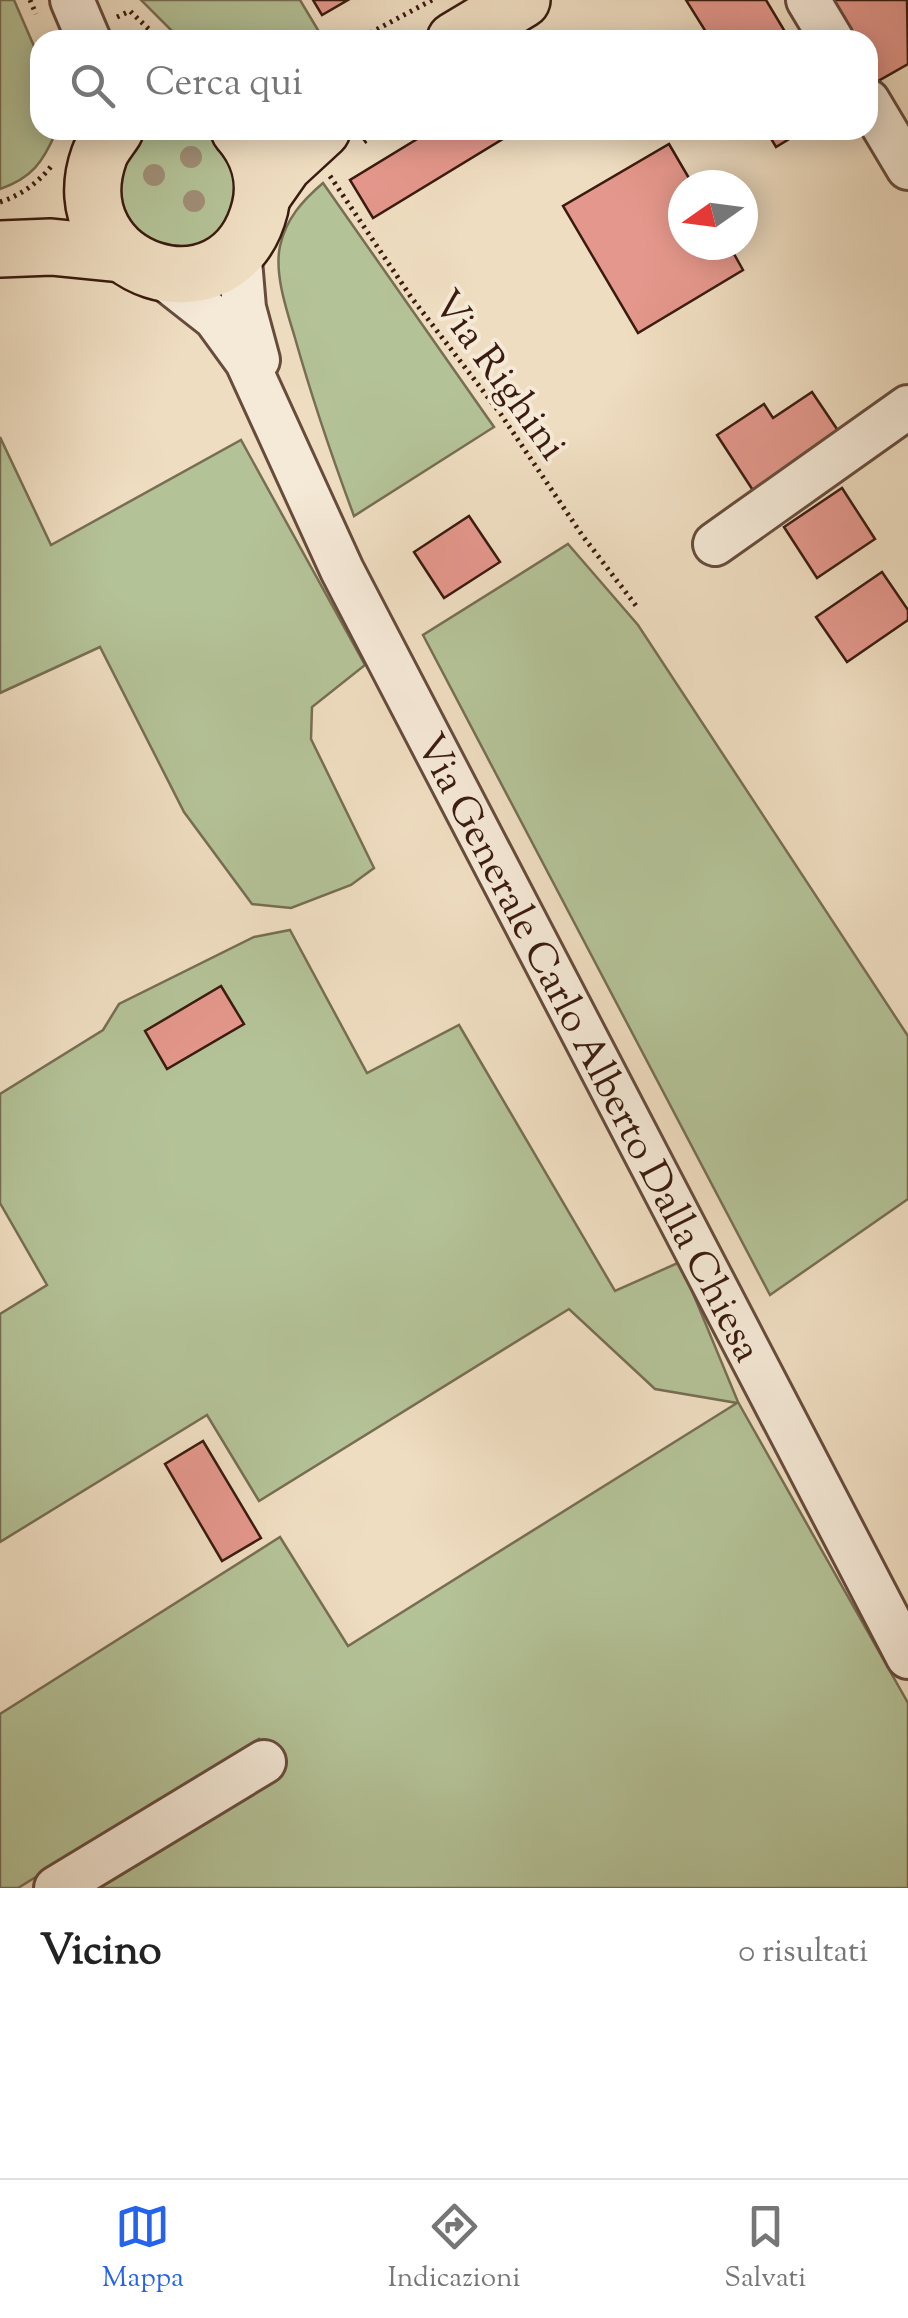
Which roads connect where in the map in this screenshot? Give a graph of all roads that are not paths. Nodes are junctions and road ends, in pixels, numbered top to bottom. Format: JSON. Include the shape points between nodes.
{"nodes":[{"id":1,"x":522,"y":0,"type":"edge"},
{"id":2,"x":808,"y":0,"type":"edge"},
{"id":3,"x":472,"y":30,"type":"edge"},
{"id":4,"x":826,"y":30,"type":"edge"},
{"id":5,"x":878,"y":118,"type":"edge"},
{"id":6,"x":247,"y":140,"type":"edge"},
{"id":7,"x":334,"y":149,"type":"edge"},
{"id":8,"x":93,"y":152,"type":"edge"},
{"id":9,"x":908,"y":168,"type":"edge"},
{"id":10,"x":264,"y":195,"type":"junction"},
{"id":11,"x":0,"y":247,"type":"edge"},
{"id":12,"x":240,"y":249,"type":"junction"},
{"id":13,"x":140,"y":264,"type":"junction"},
{"id":14,"x":908,"y":408,"type":"edge"},
{"id":15,"x":279,"y":432,"type":"junction"},
{"id":16,"x":715,"y":544,"type":"dead end"},
{"id":17,"x":908,"y":1657,"type":"edge"},
{"id":18,"x":264,"y":1762,"type":"dead end"},
{"id":19,"x":56,"y":1888,"type":"edge"}],
"edges":[{"from":1,"to":3,"type":"main road"},
{"from":2,"to":4,"type":"street"},
{"from":5,"to":9,"type":"street"},
{"from":6,"to":10,"type":"main road"},
{"from":7,"to":10,"type":"main road","via":[[284,165]]},
{"from":8,"to":11,"type":"main road","via":[[40,234]]},
{"from":8,"to":13,"type":"main road","via":[[99,224]]},
{"from":10,"to":12,"type":"main road"},
{"from":11,"to":13,"type":"main road","via":[[51,247]]},
{"from":12,"to":13,"type":"main road","via":[[202,272],[180,276]]},
{"from":12,"to":15,"type":"street","name":"Via Generale Carlo Alberto Dalla Chiesa","via":[[244,308]]},
{"from":13,"to":15,"type":"street","name":"Via Generale Carlo Alberto Dalla Chiesa","via":[[216,318]]},
{"from":14,"to":16,"type":"street"},
{"from":15,"to":17,"type":"street","name":"Via Generale Carlo Alberto Dalla Chiesa","via":[[342,570]]},
{"from":18,"to":19,"type":"street"}]}
